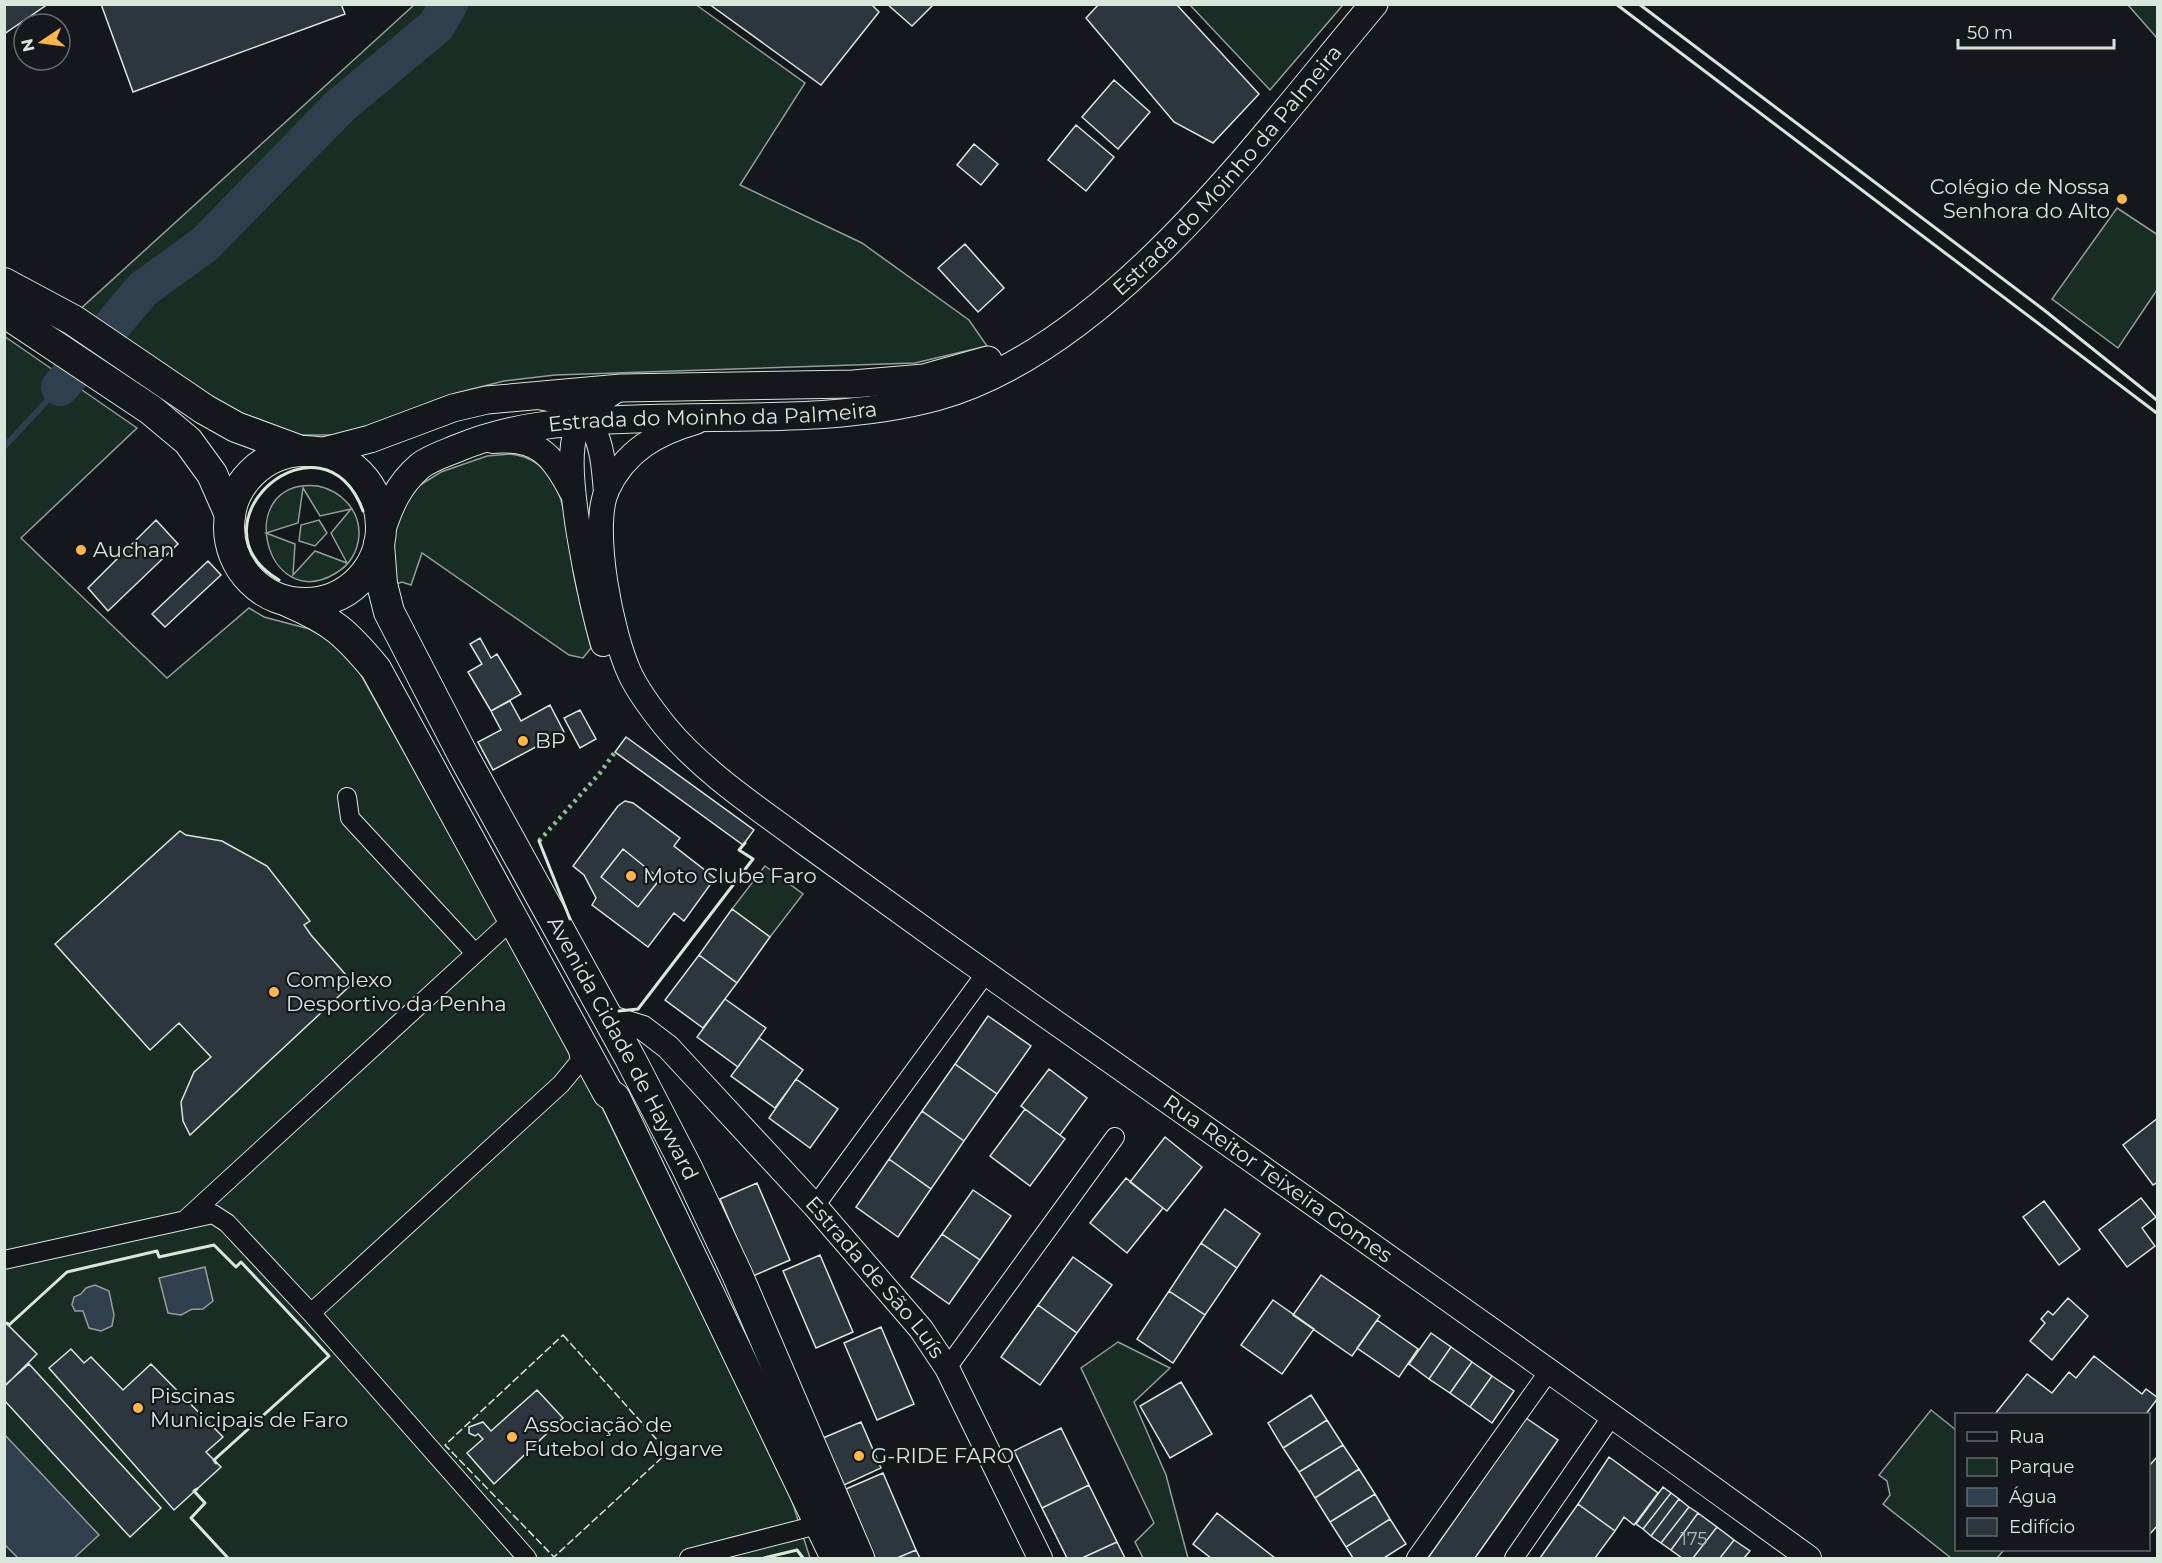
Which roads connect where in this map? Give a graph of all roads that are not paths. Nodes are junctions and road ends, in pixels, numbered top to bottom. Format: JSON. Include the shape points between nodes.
{"nodes":[{"id":1,"x":1374,"y":4,"type":"edge"},
{"id":2,"x":4,"y":270,"type":"edge"},
{"id":3,"x":4,"y":283,"type":"edge"},
{"id":4,"x":4,"y":312,"type":"edge"},
{"id":5,"x":1071,"y":327,"type":"junction"},
{"id":6,"x":64,"y":332,"type":"junction"},
{"id":7,"x":621,"y":388,"type":"junction"},
{"id":8,"x":531,"y":396,"type":"junction"},
{"id":9,"x":715,"y":416,"type":"junction"},
{"id":10,"x":585,"y":419,"type":"junction"},
{"id":11,"x":472,"y":442,"type":"junction"},
{"id":12,"x":310,"y":452,"type":"junction"},
{"id":13,"x":606,"y":493,"type":"junction"},
{"id":14,"x":574,"y":497,"type":"junction"},
{"id":15,"x":230,"y":515,"type":"junction"},
{"id":16,"x":380,"y":538,"type":"junction"},
{"id":17,"x":289,"y":602,"type":"junction"},
{"id":18,"x":347,"y":797,"type":"dead end"},
{"id":19,"x":746,"y":799,"type":"junction"},
{"id":20,"x":513,"y":919,"type":"junction"},
{"id":21,"x":474,"y":952,"type":"junction"},
{"id":22,"x":986,"y":973,"type":"junction"},
{"id":23,"x":608,"y":1017,"type":"junction"},
{"id":24,"x":573,"y":1029,"type":"junction"},
{"id":25,"x":655,"y":1036,"type":"junction"},
{"id":26,"x":630,"y":1058,"type":"junction"},
{"id":27,"x":561,"y":1084,"type":"junction"},
{"id":28,"x":608,"y":1093,"type":"junction"},
{"id":29,"x":1115,"y":1137,"type":"dead end"},
{"id":30,"x":815,"y":1206,"type":"junction"},
{"id":31,"x":183,"y":1222,"type":"junction"},
{"id":32,"x":4,"y":1260,"type":"edge"},
{"id":33,"x":311,"y":1313,"type":"junction"},
{"id":34,"x":947,"y":1368,"type":"junction"},
{"id":35,"x":1549,"y":1371,"type":"junction"},
{"id":36,"x":1612,"y":1416,"type":"junction"},
{"id":37,"x":821,"y":1524,"type":"junction"},
{"id":38,"x":526,"y":1558,"type":"edge"},
{"id":39,"x":689,"y":1558,"type":"edge"},
{"id":40,"x":836,"y":1558,"type":"edge"},
{"id":41,"x":859,"y":1558,"type":"edge"},
{"id":42,"x":1040,"y":1558,"type":"edge"},
{"id":43,"x":1416,"y":1558,"type":"edge"},
{"id":44,"x":1514,"y":1558,"type":"edge"},
{"id":45,"x":1809,"y":1558,"type":"edge"}],
"edges":[{"from":1,"to":5,"type":"main road","name":"Estrada do Moinho da Palmeira","via":[[1151,262]]},
{"from":2,"to":6,"type":"street"},
{"from":3,"to":6,"type":"main road"},
{"from":4,"to":6,"type":"main road"},
{"from":5,"to":7,"type":"main road","name":"Estrada do Moinho da Palmeira","via":[[992,359],[924,378],[853,384]]},
{"from":5,"to":9,"type":"main road","name":"Estrada do Moinho da Palmeira","via":[[1002,372],[936,396],[809,415]]},
{"from":6,"to":12,"type":"main road","via":[[130,359],[236,427]]},
{"from":6,"to":15,"type":"main road","via":[[107,379],[189,441],[212,474]]},
{"from":7,"to":8,"type":"main road","name":"Estrada do Moinho da Palmeira"},
{"from":7,"to":10,"type":"street"},
{"from":8,"to":10,"type":"street","via":[[560,401]]},
{"from":8,"to":12,"type":"main road","name":"Estrada do Moinho da Palmeira","via":[[453,408],[370,439]]},
{"from":9,"to":10,"type":"main road","name":"Estrada do Moinho da Palmeira"},
{"from":9,"to":13,"type":"street","via":[[673,428],[642,444]]},
{"from":10,"to":11,"type":"main road","name":"Estrada do Moinho da Palmeira"},
{"from":10,"to":13,"type":"street","via":[[596,430]]},
{"from":10,"to":14,"type":"street","via":[[576,432],[573,448]]},
{"from":11,"to":14,"type":"street","via":[[513,439],[535,446],[557,463]]},
{"from":11,"to":16,"type":"main road","name":"Estrada do Moinho da Palmeira","via":[[423,464],[398,489]]},
{"from":12,"to":15,"type":"main road","via":[[276,457],[254,470],[238,491]]},
{"from":12,"to":16,"type":"main road","via":[[350,465],[365,481],[379,510]]},
{"from":13,"to":19,"type":"street","via":[[602,524],[604,576],[614,627],[630,675],[666,726]]},
{"from":14,"to":19,"type":"street","via":[[593,610],[616,674],[657,733],[676,752]]},
{"from":15,"to":17,"type":"main road","via":[[230,543],[239,566],[265,593]]},
{"from":16,"to":17,"type":"main road","via":[[371,566],[346,592],[319,603]]},
{"from":16,"to":23,"type":"main road","name":"Avenida Cidade de Hayward","via":[[382,584],[389,612]]},
{"from":17,"to":20,"type":"main road","name":"Avenida Cidade de Hayward","via":[[323,616],[348,636],[376,669]]},
{"from":18,"to":21,"type":"street","via":[[350,818]]},
{"from":19,"to":22,"type":"street","name":"Rua Reitor Teixeira Gomes"},
{"from":20,"to":21,"type":"street"},
{"from":20,"to":24,"type":"main road","name":"Avenida Cidade de Hayward"},
{"from":21,"to":31,"type":"street"},
{"from":22,"to":30,"type":"street"},
{"from":22,"to":35,"type":"street","name":"Rua Reitor Teixeira Gomes"},
{"from":23,"to":25,"type":"street","name":"Estrada de São Luís"},
{"from":23,"to":26,"type":"main road","name":"Avenida Cidade de Hayward"},
{"from":24,"to":27,"type":"street","via":[[580,1061]]},
{"from":24,"to":28,"type":"main road","name":"Avenida Cidade de Hayward"},
{"from":25,"to":26,"type":"street","via":[[639,1038]]},
{"from":25,"to":30,"type":"street","name":"Estrada de São Luís"},
{"from":26,"to":41,"type":"main road","name":"Avenida Cidade de Hayward","via":[[737,1274]]},
{"from":27,"to":28,"type":"street","via":[[576,1076],[589,1077]]},
{"from":27,"to":33,"type":"street"},
{"from":28,"to":37,"type":"main road","name":"Avenida Cidade de Hayward","via":[[620,1108]]},
{"from":29,"to":34,"type":"street"},
{"from":30,"to":34,"type":"street","name":"Estrada de São Luís","via":[[921,1329]]},
{"from":31,"to":32,"type":"street"},
{"from":31,"to":33,"type":"street","via":[[213,1214],[227,1223]]},
{"from":33,"to":38,"type":"street"},
{"from":34,"to":42,"type":"street","name":"Estrada de São Luís"},
{"from":35,"to":36,"type":"street","name":"Rua Reitor Teixeira Gomes"},
{"from":35,"to":43,"type":"street"},
{"from":36,"to":44,"type":"street"},
{"from":36,"to":45,"type":"street","name":"Rua Reitor Teixeira Gomes"},
{"from":37,"to":39,"type":"street"},
{"from":37,"to":40,"type":"main road","name":"Avenida Cidade de Hayward"}]}
